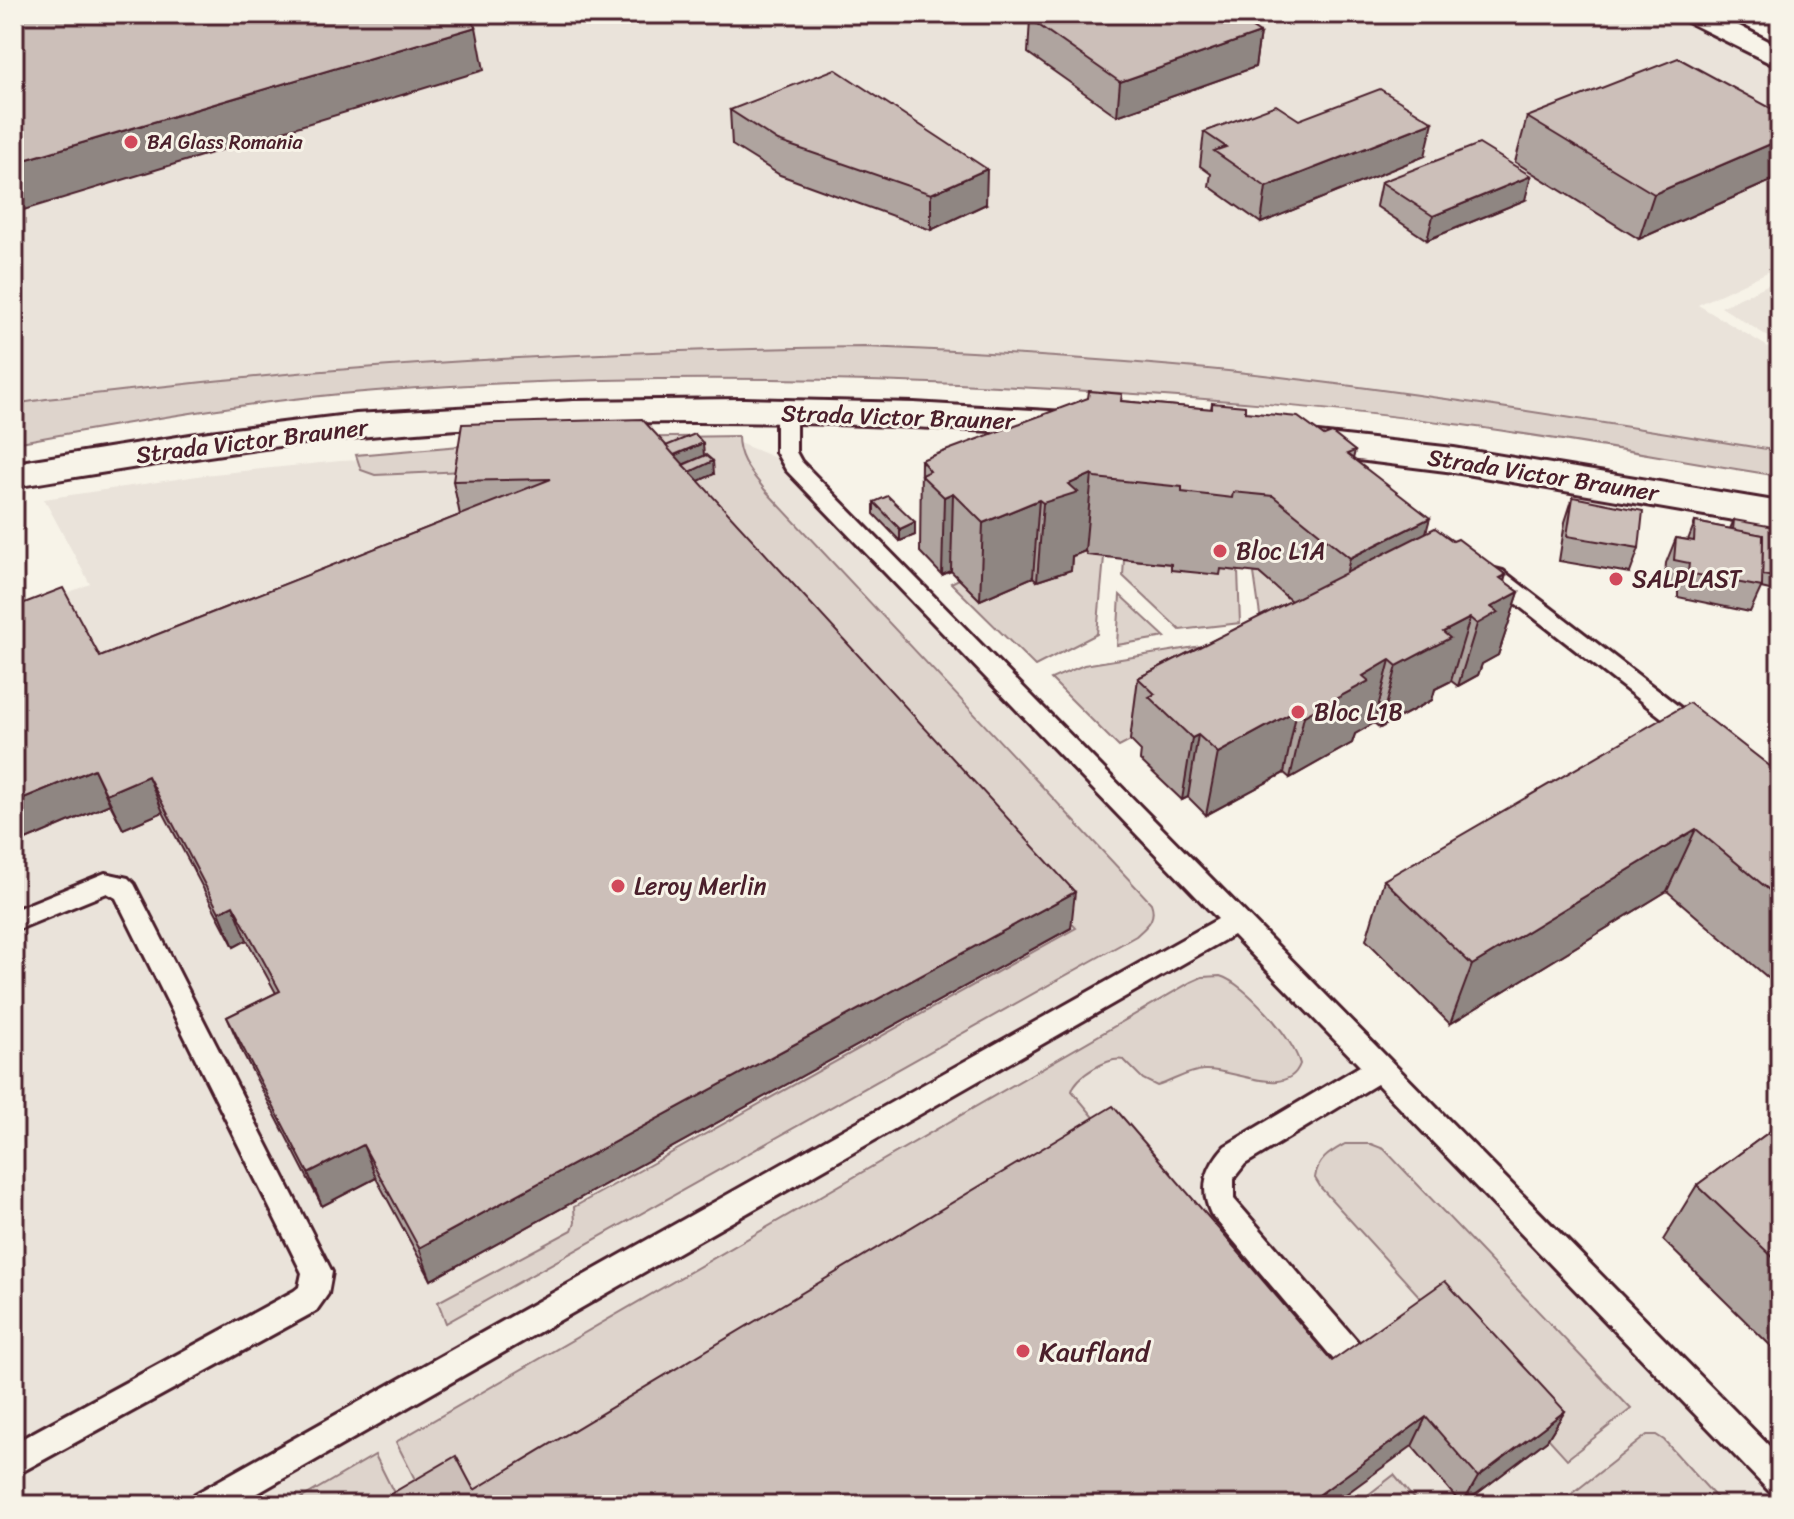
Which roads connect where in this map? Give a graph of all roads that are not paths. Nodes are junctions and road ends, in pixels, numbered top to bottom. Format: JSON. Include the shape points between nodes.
{"nodes":[{"id":1,"x":1694,"y":14,"type":"edge"},
{"id":2,"x":1780,"y":59,"type":"edge"},
{"id":3,"x":786,"y":412,"type":"junction"},
{"id":4,"x":1116,"y":427,"type":"edge"},
{"id":5,"x":1264,"y":440,"type":"edge"},
{"id":6,"x":1327,"y":446,"type":"junction"},
{"id":7,"x":1364,"y":474,"type":"edge"},
{"id":8,"x":14,"y":475,"type":"edge"},
{"id":9,"x":1780,"y":515,"type":"edge"},
{"id":10,"x":1476,"y":561,"type":"edge"},
{"id":11,"x":1721,"y":751,"type":"edge"},
{"id":12,"x":14,"y":921,"type":"edge"},
{"id":13,"x":1236,"y":921,"type":"junction"},
{"id":14,"x":1380,"y":1068,"type":"junction"},
{"id":15,"x":1346,"y":1351,"type":"edge"},
{"id":16,"x":14,"y":1460,"type":"edge"},
{"id":17,"x":1780,"y":1480,"type":"edge"},
{"id":18,"x":206,"y":1505,"type":"edge"}],
"edges":[{"from":1,"to":2,"type":"street"},
{"from":3,"to":4,"type":"street","name":"Strada Victor Brauner"},
{"from":3,"to":8,"type":"street","name":"Strada Victor Brauner","via":[[626,412],[404,422]]},
{"from":3,"to":13,"type":"lane","via":[[786,452],[793,465]]},
{"from":5,"to":6,"type":"street","name":"Strada Victor Brauner"},
{"from":6,"to":7,"type":"lane"},
{"from":6,"to":9,"type":"street","name":"Strada Victor Brauner","via":[[1454,460]]},
{"from":10,"to":11,"type":"lane"},
{"from":12,"to":16,"type":"lane","via":[[105,883],[125,891],[312,1261],[317,1283],[305,1301]]},
{"from":13,"to":14,"type":"lane"},
{"from":13,"to":18,"type":"lane"},
{"from":14,"to":15,"type":"lane","via":[[1235,1155],[1218,1176],[1221,1205]]},
{"from":14,"to":17,"type":"lane"}]}
